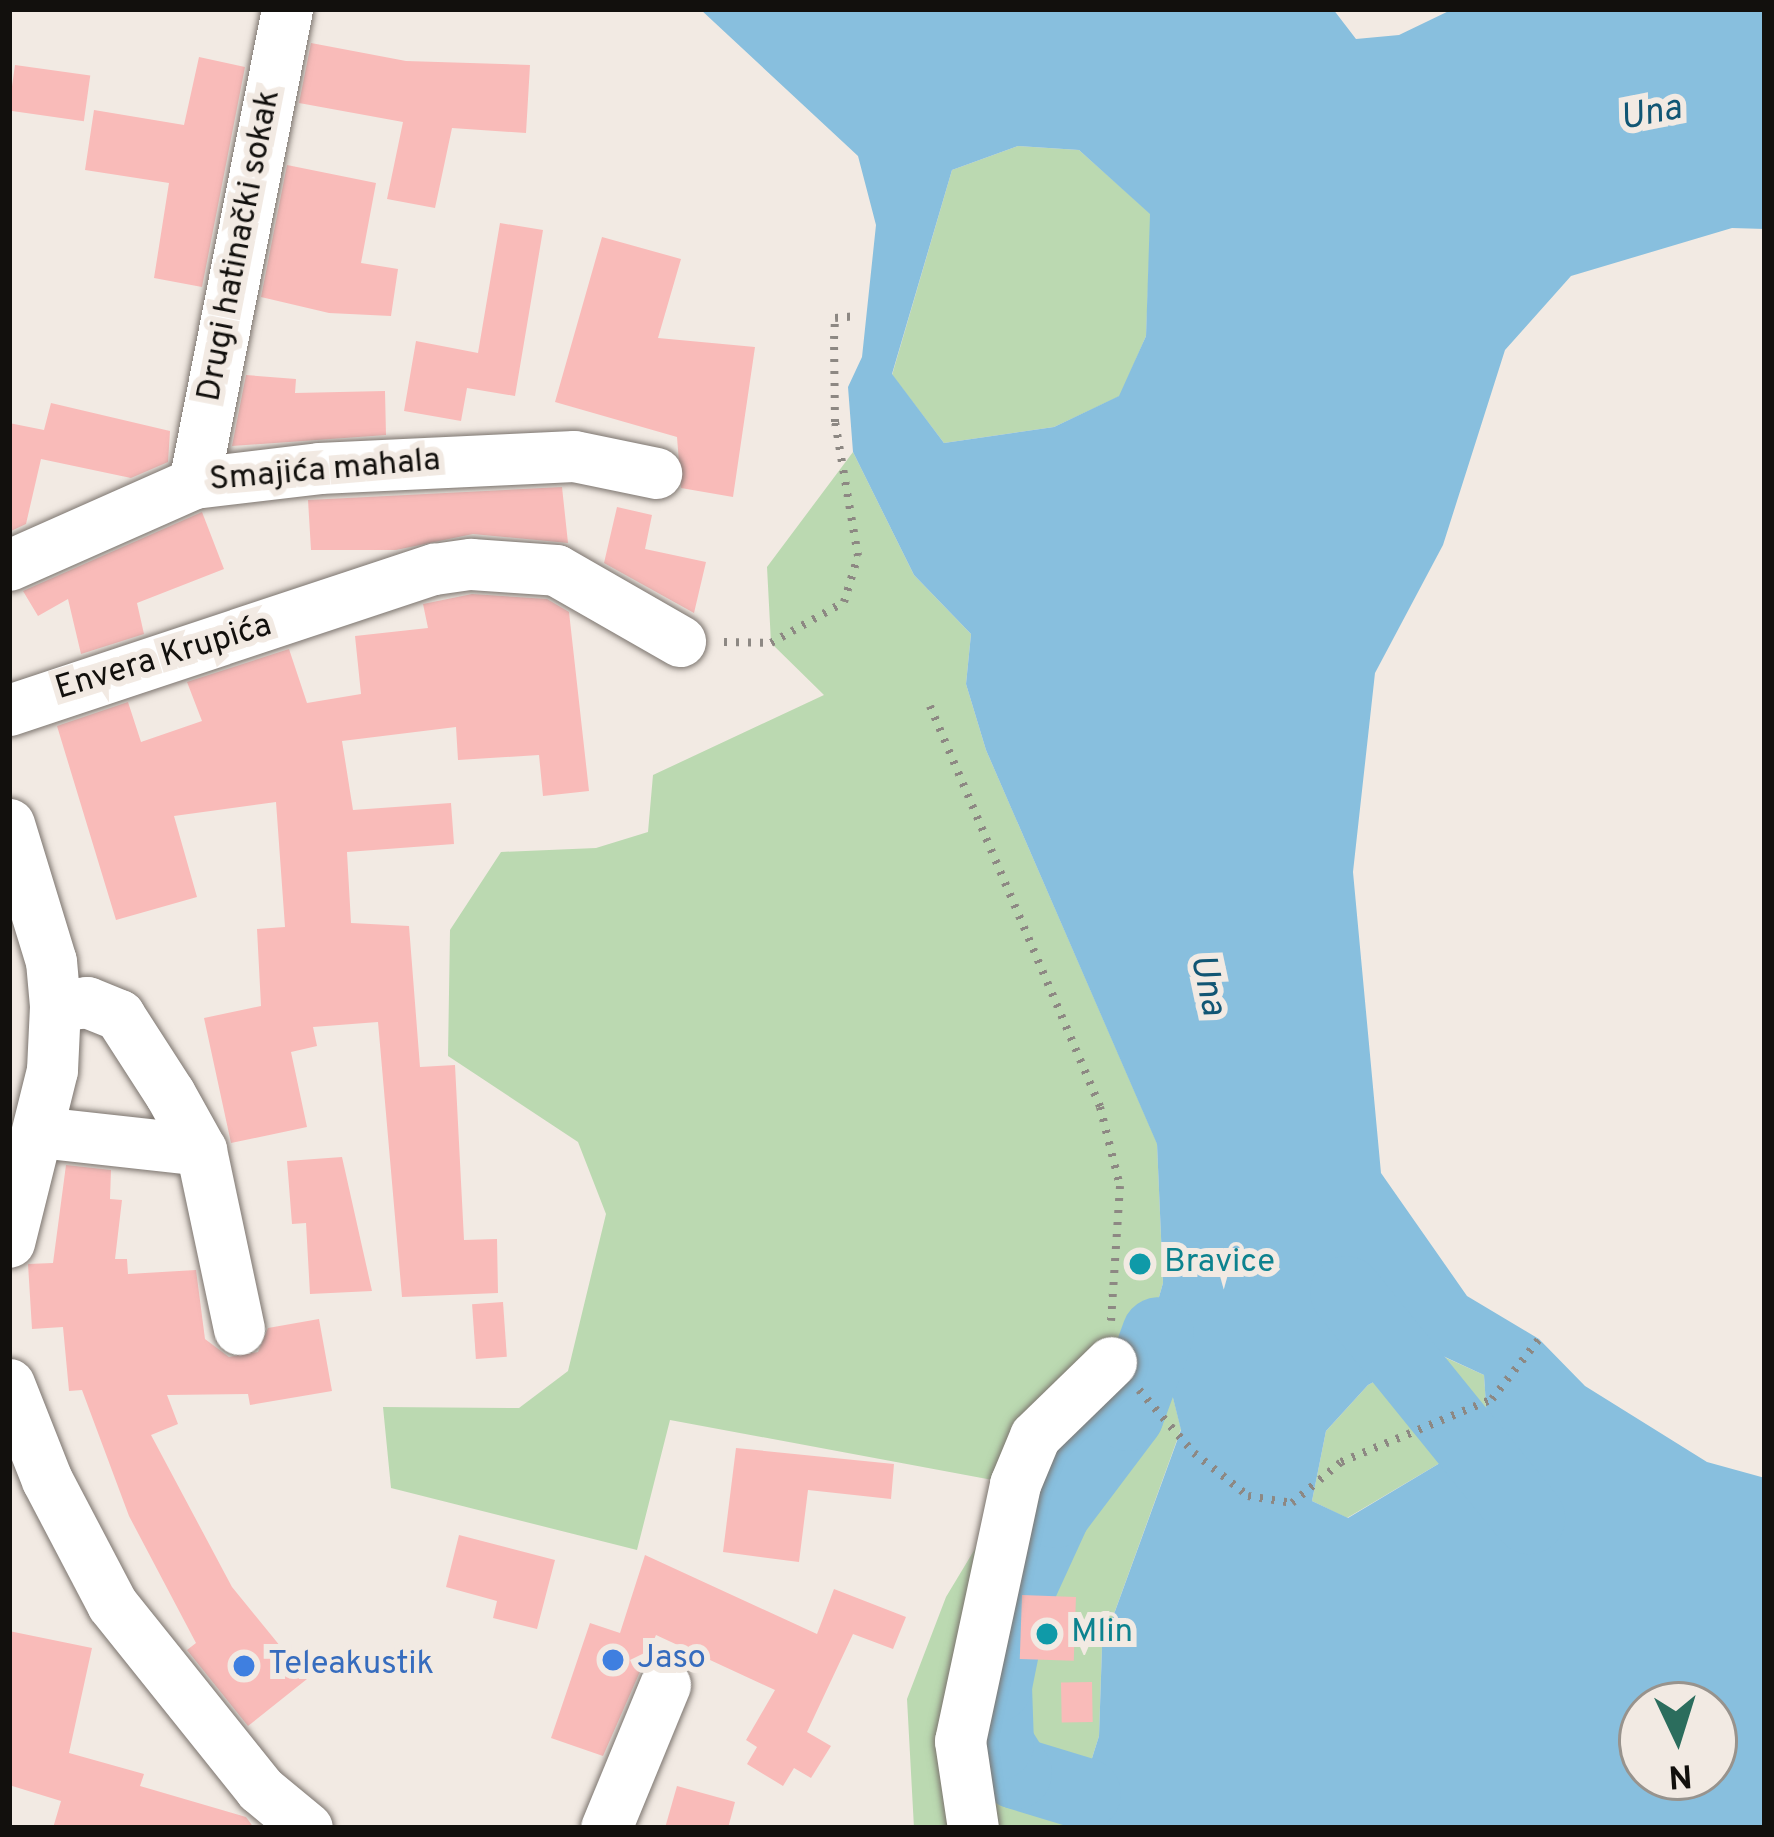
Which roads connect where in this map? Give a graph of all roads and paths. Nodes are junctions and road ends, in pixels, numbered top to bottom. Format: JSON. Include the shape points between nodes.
{"nodes":[{"id":1,"x":287,"y":9,"type":"edge"},
{"id":2,"x":857,"y":316,"type":"dead end"},
{"id":3,"x":656,"y":473,"type":"dead end"},
{"id":4,"x":194,"y":483,"type":"junction"},
{"id":5,"x":9,"y":565,"type":"edge"},
{"id":6,"x":680,"y":641,"type":"joint"},
{"id":7,"x":930,"y":706,"type":"dead end"},
{"id":8,"x":9,"y":710,"type":"edge"},
{"id":9,"x":9,"y":824,"type":"edge"},
{"id":10,"x":55,"y":1006,"type":"junction"},
{"id":11,"x":39,"y":1132,"type":"junction"},
{"id":12,"x":201,"y":1150,"type":"junction"},
{"id":13,"x":9,"y":1242,"type":"edge"},
{"id":14,"x":239,"y":1329,"type":"dead end"},
{"id":15,"x":1538,"y":1339,"type":"dead end"},
{"id":16,"x":1112,"y":1362,"type":"junction"},
{"id":17,"x":9,"y":1384,"type":"edge"},
{"id":18,"x":665,"y":1684,"type":"dead end"},
{"id":19,"x":307,"y":1828,"type":"edge"},
{"id":20,"x":606,"y":1828,"type":"edge"},
{"id":21,"x":973,"y":1828,"type":"edge"}],
"edges":[{"from":1,"to":4,"type":"street","name":"Drugi hatinački sokak"},
{"from":2,"to":6,"type":"path","via":[[835,318],[835,422],[858,556],[844,602],[771,644]]},
{"from":3,"to":4,"type":"street","name":"Smajića mahala","via":[[574,456],[319,467]]},
{"from":4,"to":5,"type":"street","name":"Smajića mahala"},
{"from":6,"to":8,"type":"street","name":"Envera Krupića","via":[[556,570],[520,563],[434,569]]},
{"from":7,"to":16,"type":"path","via":[[1100,1107],[1120,1186]]},
{"from":9,"to":10,"type":"street","via":[[51,961]]},
{"from":10,"to":11,"type":"street"},
{"from":10,"to":12,"type":"street","via":[[87,1002],[128,1023]]},
{"from":11,"to":12,"type":"street"},
{"from":11,"to":13,"type":"street"},
{"from":12,"to":14,"type":"street"},
{"from":15,"to":16,"type":"path","via":[[1492,1399],[1341,1462],[1292,1503],[1267,1504],[1210,1467]]},
{"from":16,"to":21,"type":"street","via":[[1035,1436],[1015,1484],[961,1742]]},
{"from":17,"to":19,"type":"street","via":[[47,1480],[112,1604],[260,1789]]},
{"from":18,"to":20,"type":"street"}]}
